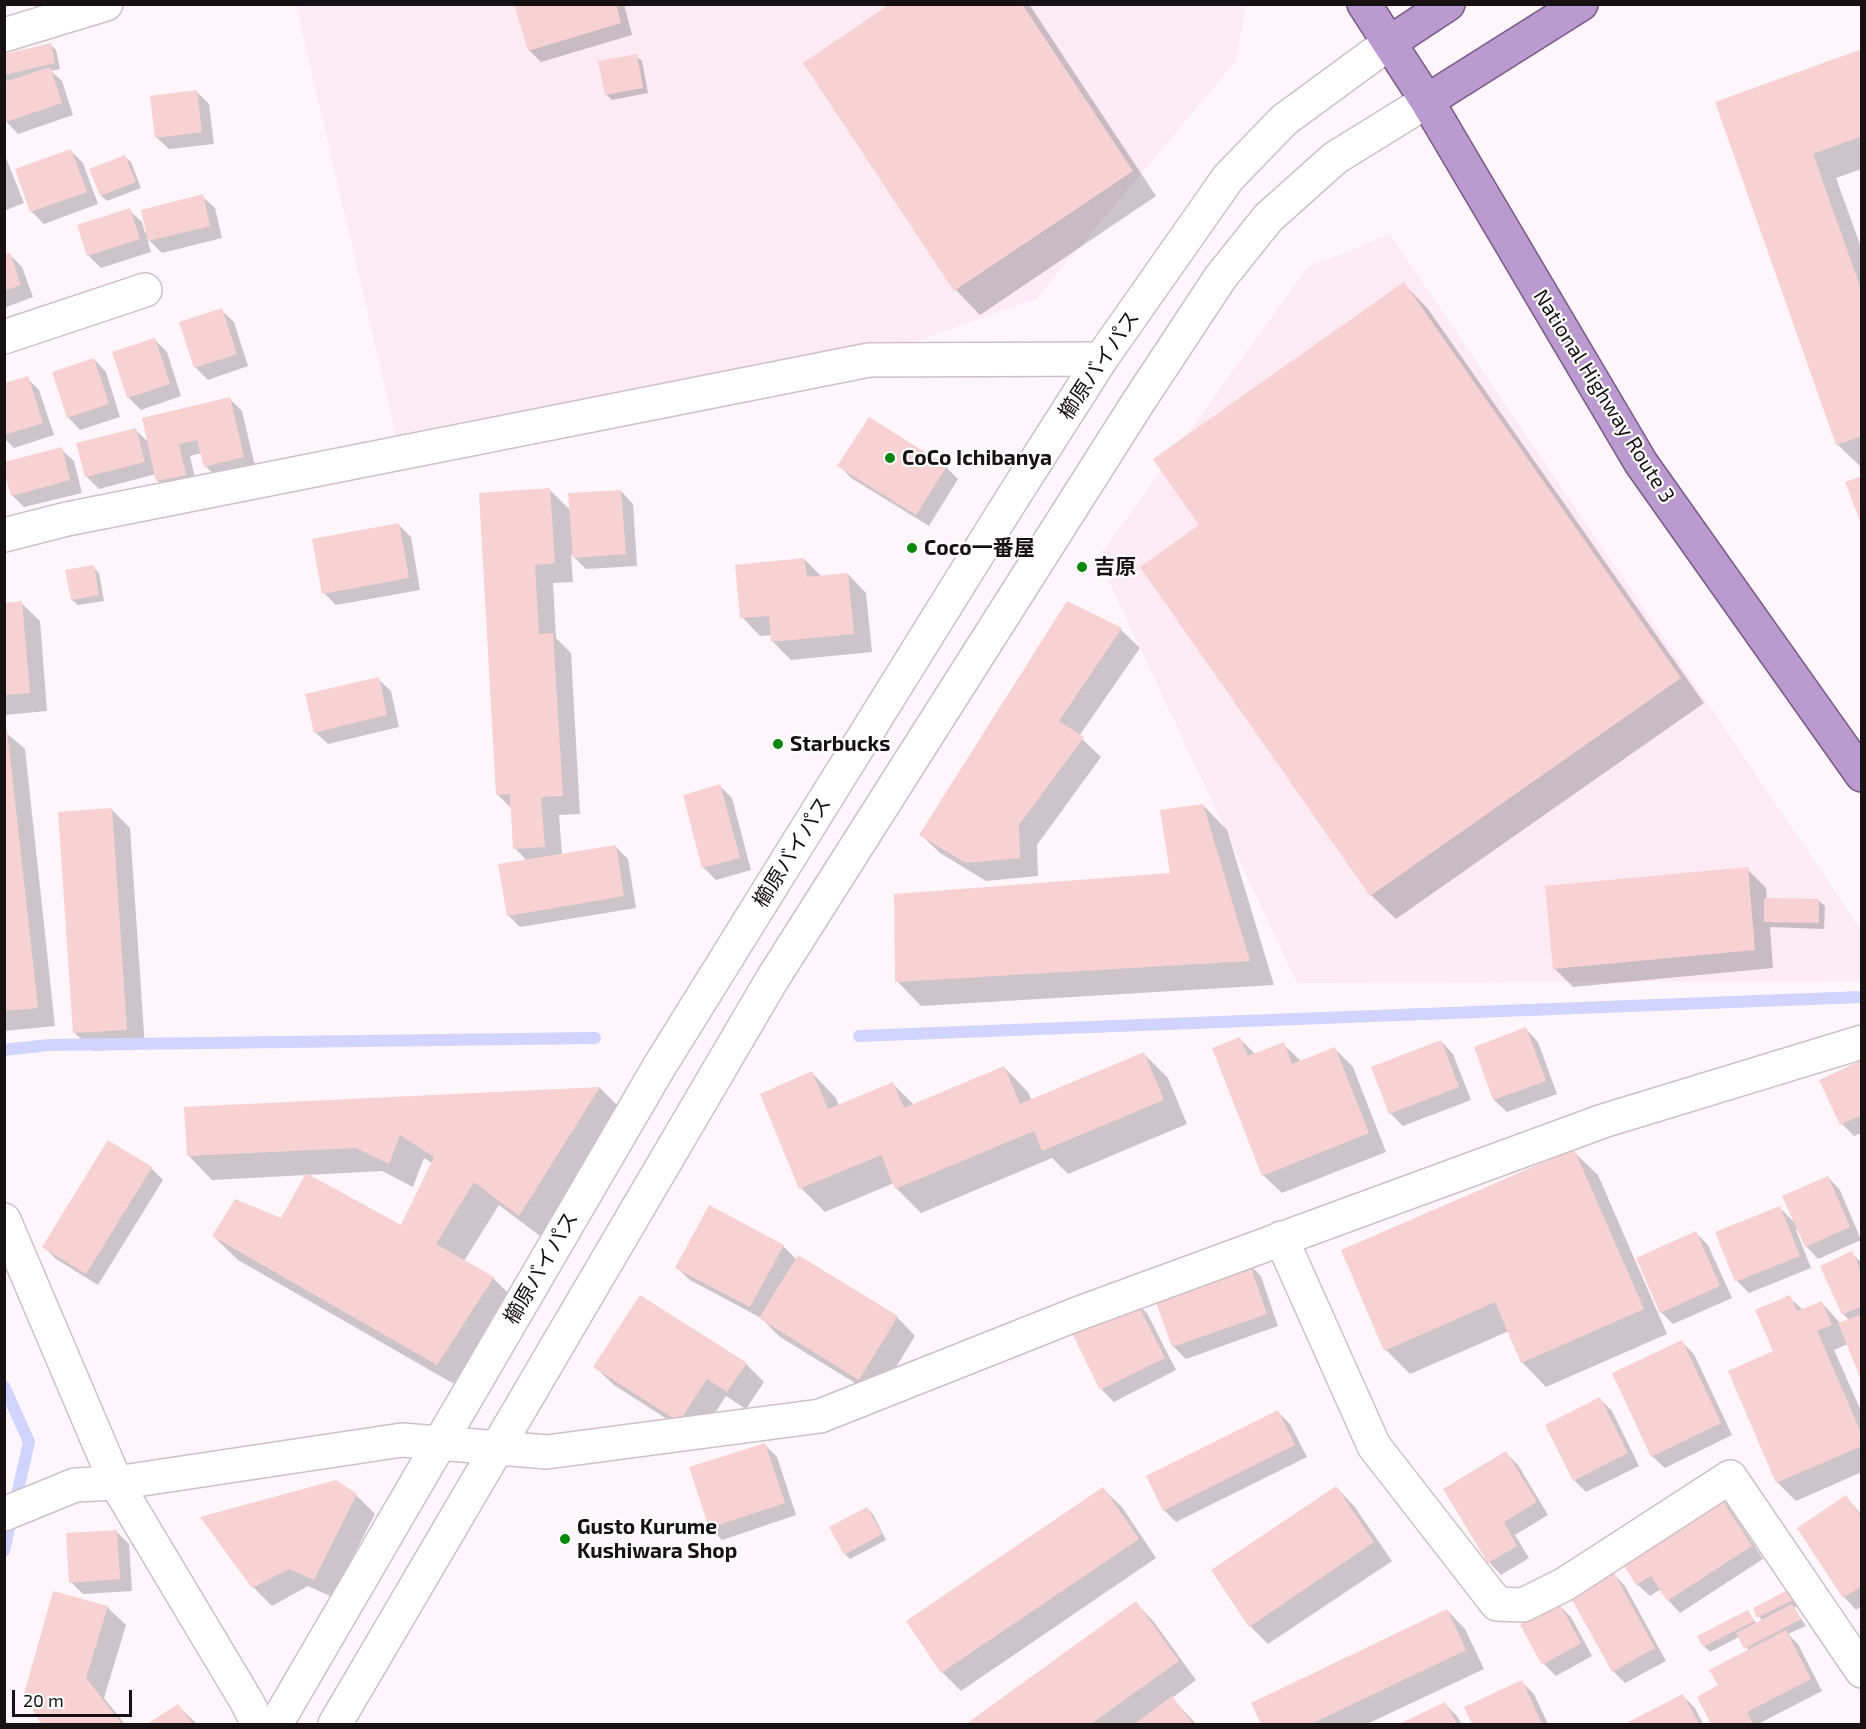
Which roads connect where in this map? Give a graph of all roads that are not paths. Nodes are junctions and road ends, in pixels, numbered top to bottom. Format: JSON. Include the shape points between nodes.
{"nodes":[{"id":1,"x":106,"y":4,"type":"edge"},
{"id":2,"x":1364,"y":4,"type":"edge"},
{"id":3,"x":1448,"y":4,"type":"edge"},
{"id":4,"x":1581,"y":4,"type":"edge"},
{"id":5,"x":4,"y":35,"type":"edge"},
{"id":6,"x":1389,"y":43,"type":"junction"},
{"id":7,"x":1427,"y":101,"type":"junction"},
{"id":8,"x":146,"y":290,"type":"dead end"},
{"id":9,"x":4,"y":337,"type":"edge"},
{"id":10,"x":1101,"y":359,"type":"junction"},
{"id":11,"x":4,"y":536,"type":"edge"},
{"id":12,"x":1862,"y":775,"type":"edge"},
{"id":13,"x":1862,"y":1042,"type":"edge"},
{"id":14,"x":4,"y":1220,"type":"edge"},
{"id":15,"x":1281,"y":1238,"type":"junction"},
{"id":16,"x":439,"y":1443,"type":"junction"},
{"id":17,"x":497,"y":1448,"type":"junction"},
{"id":18,"x":116,"y":1483,"type":"junction"},
{"id":19,"x":4,"y":1514,"type":"edge"},
{"id":20,"x":1862,"y":1671,"type":"edge"},
{"id":21,"x":258,"y":1725,"type":"edge"},
{"id":22,"x":276,"y":1725,"type":"edge"},
{"id":23,"x":334,"y":1725,"type":"edge"}],
"edges":[{"from":1,"to":5,"type":"street"},
{"from":2,"to":6,"type":"highway","name":"National Highway Route 3"},
{"from":3,"to":6,"type":"highway"},
{"from":4,"to":7,"type":"highway"},
{"from":6,"to":7,"type":"highway","name":"National Highway Route 3"},
{"from":6,"to":10,"type":"street","name":"櫛原バイパス","via":[[1284,120],[1228,178]]},
{"from":7,"to":12,"type":"highway","name":"National Highway Route 3","via":[[1641,463]]},
{"from":7,"to":17,"type":"street","via":[[1335,158],[1268,218],[1220,278],[773,978]]},
{"from":8,"to":9,"type":"street"},
{"from":10,"to":11,"type":"street","via":[[869,360],[67,519]]},
{"from":10,"to":16,"type":"street","name":"櫛原バイパス","via":[[659,1067]]},
{"from":13,"to":15,"type":"street","via":[[1603,1121]]},
{"from":14,"to":18,"type":"street"},
{"from":15,"to":17,"type":"street","via":[[820,1416],[547,1452]]},
{"from":15,"to":20,"type":"street","via":[[1374,1446],[1497,1605],[1523,1605],[1565,1584],[1730,1477]]},
{"from":16,"to":17,"type":"street"},
{"from":16,"to":18,"type":"street","via":[[402,1440]]},
{"from":16,"to":22,"type":"street","name":"櫛原バイパス"},
{"from":17,"to":23,"type":"street"},
{"from":18,"to":19,"type":"street","via":[[75,1485]]},
{"from":18,"to":21,"type":"street"}]}
